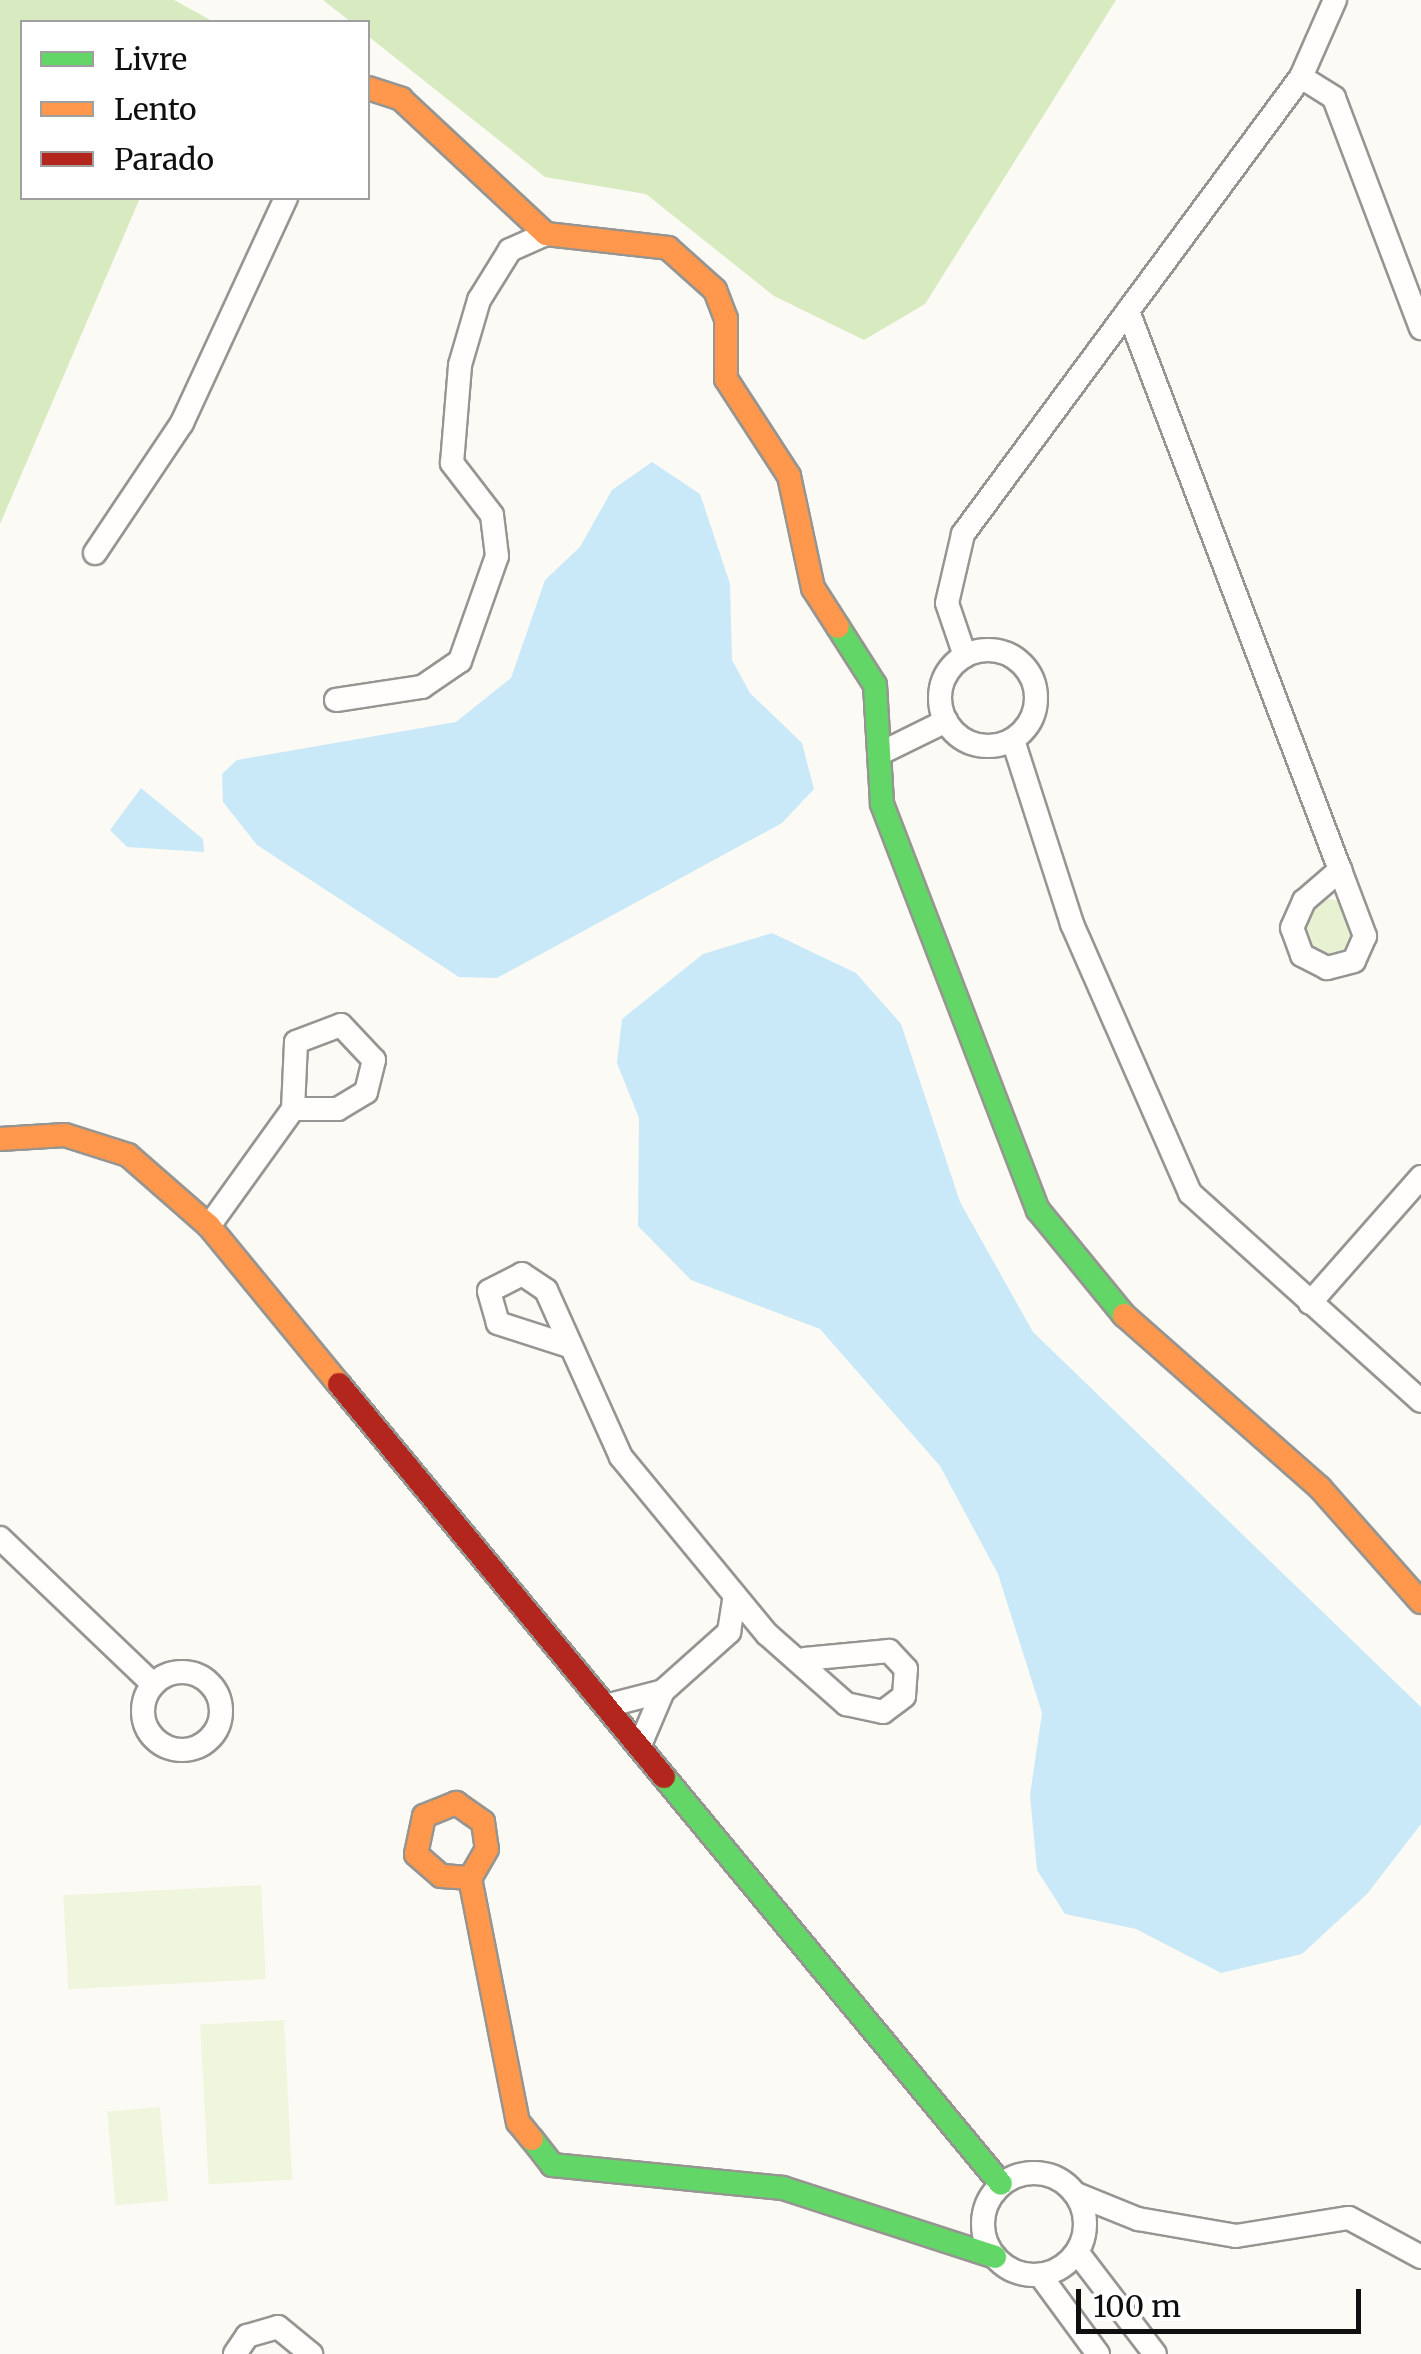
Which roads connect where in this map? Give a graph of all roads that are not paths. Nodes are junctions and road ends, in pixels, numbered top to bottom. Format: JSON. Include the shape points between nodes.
{"nodes":[{"id":1,"x":1335,"y":0,"type":"edge"},
{"id":2,"x":1301,"y":77,"type":"junction"},
{"id":3,"x":370,"y":89,"type":"edge"},
{"id":4,"x":285,"y":200,"type":"edge"},
{"id":5,"x":546,"y":234,"type":"junction"},
{"id":6,"x":1128,"y":311,"type":"junction"},
{"id":7,"x":1421,"y":328,"type":"edge"},
{"id":8,"x":95,"y":553,"type":"dead end"},
{"id":9,"x":965,"y":656,"type":"junction"},
{"id":10,"x":336,"y":700,"type":"dead end"},
{"id":11,"x":946,"y":721,"type":"junction"},
{"id":12,"x":1012,"y":740,"type":"junction"},
{"id":13,"x":879,"y":754,"type":"junction"},
{"id":14,"x":1340,"y":870,"type":"dead end"},
{"id":15,"x":293,"y":1109,"type":"dead end"},
{"id":16,"x":0,"y":1138,"type":"edge"},
{"id":17,"x":1421,"y":1176,"type":"edge"},
{"id":18,"x":228,"y":1192,"type":"junction"},
{"id":19,"x":185,"y":1202,"type":"junction"},
{"id":20,"x":209,"y":1226,"type":"junction"},
{"id":21,"x":1310,"y":1303,"type":"junction"},
{"id":22,"x":568,"y":1346,"type":"dead end"},
{"id":23,"x":1421,"y":1400,"type":"edge"},
{"id":24,"x":0,"y":1538,"type":"edge"},
{"id":25,"x":734,"y":1595,"type":"junction"},
{"id":26,"x":1421,"y":1602,"type":"edge"},
{"id":27,"x":730,"y":1632,"type":"junction"},
{"id":28,"x":767,"y":1634,"type":"junction"},
{"id":29,"x":804,"y":1659,"type":"dead end"},
{"id":30,"x":153,"y":1684,"type":"dead end"},
{"id":31,"x":663,"y":1691,"type":"junction"},
{"id":32,"x":606,"y":1706,"type":"junction"},
{"id":33,"x":640,"y":1745,"type":"junction"},
{"id":34,"x":470,"y":1878,"type":"dead end"},
{"id":35,"x":1001,"y":2184,"type":"junction"},
{"id":36,"x":1076,"y":2194,"type":"junction"},
{"id":37,"x":983,"y":2218,"type":"junction"},
{"id":38,"x":1138,"y":2219,"type":"junction"},
{"id":39,"x":938,"y":2243,"type":"junction"},
{"id":40,"x":1081,"y":2243,"type":"junction"},
{"id":41,"x":995,"y":2257,"type":"junction"},
{"id":42,"x":1421,"y":2257,"type":"edge"},
{"id":43,"x":1040,"y":2275,"type":"junction"},
{"id":44,"x":235,"y":2354,"type":"edge"},
{"id":45,"x":312,"y":2354,"type":"edge"},
{"id":46,"x":1098,"y":2354,"type":"edge"},
{"id":47,"x":1155,"y":2354,"type":"edge"}],
"edges":[{"from":1,"to":2,"type":"street"},
{"from":2,"to":6,"type":"street"},
{"from":2,"to":7,"type":"street","via":[[1334,98]]},
{"from":3,"to":5,"type":"street","via":[[402,99]]},
{"from":4,"to":8,"type":"street","via":[[182,422]]},
{"from":5,"to":10,"type":"street","via":[[510,250],[479,300],[460,366],[452,463],[492,515],[497,556],[460,661],[422,687]]},
{"from":5,"to":13,"type":"street","via":[[668,248],[715,290],[726,320],[726,379],[789,476],[812,588],[875,684]]},
{"from":6,"to":9,"type":"street","via":[[962,534],[947,604]]},
{"from":6,"to":14,"type":"street"},
{"from":9,"to":11,"type":"street","via":[[941,688]]},
{"from":9,"to":12,"type":"street","via":[[1004,652],[1030,673],[1036,704]]},
{"from":11,"to":12,"type":"street","via":[[970,742]]},
{"from":11,"to":13,"type":"street"},
{"from":12,"to":21,"type":"street","via":[[1072,924],[1190,1193]]},
{"from":13,"to":26,"type":"street","via":[[882,804],[1038,1210],[1105,1298],[1320,1488]]},
{"from":15,"to":18,"type":"street"},
{"from":16,"to":19,"type":"street","via":[[33,1132],[93,1141],[128,1155]]},
{"from":17,"to":21,"type":"street"},
{"from":18,"to":19,"type":"street"},
{"from":18,"to":20,"type":"street"},
{"from":19,"to":20,"type":"street"},
{"from":20,"to":32,"type":"street"},
{"from":21,"to":23,"type":"street"},
{"from":22,"to":25,"type":"street","via":[[621,1456]]},
{"from":24,"to":30,"type":"street"},
{"from":25,"to":27,"type":"street"},
{"from":25,"to":28,"type":"street"},
{"from":27,"to":28,"type":"street"},
{"from":27,"to":31,"type":"street"},
{"from":28,"to":29,"type":"street"},
{"from":31,"to":32,"type":"street"},
{"from":31,"to":33,"type":"street"},
{"from":32,"to":33,"type":"street"},
{"from":33,"to":35,"type":"street"},
{"from":34,"to":39,"type":"street","via":[[518,2122],[552,2164],[783,2188]]},
{"from":35,"to":36,"type":"street","via":[[1032,2172]]},
{"from":35,"to":37,"type":"street"},
{"from":36,"to":38,"type":"street"},
{"from":36,"to":40,"type":"street"},
{"from":37,"to":39,"type":"street"},
{"from":37,"to":41,"type":"street"},
{"from":38,"to":40,"type":"street"},
{"from":38,"to":42,"type":"street","via":[[1236,2236],[1349,2218]]},
{"from":39,"to":41,"type":"street"},
{"from":40,"to":43,"type":"street"},
{"from":40,"to":47,"type":"street"},
{"from":41,"to":43,"type":"street"},
{"from":43,"to":46,"type":"street"},
{"from":44,"to":45,"type":"street","via":[[247,2336],[278,2327]]}]}
